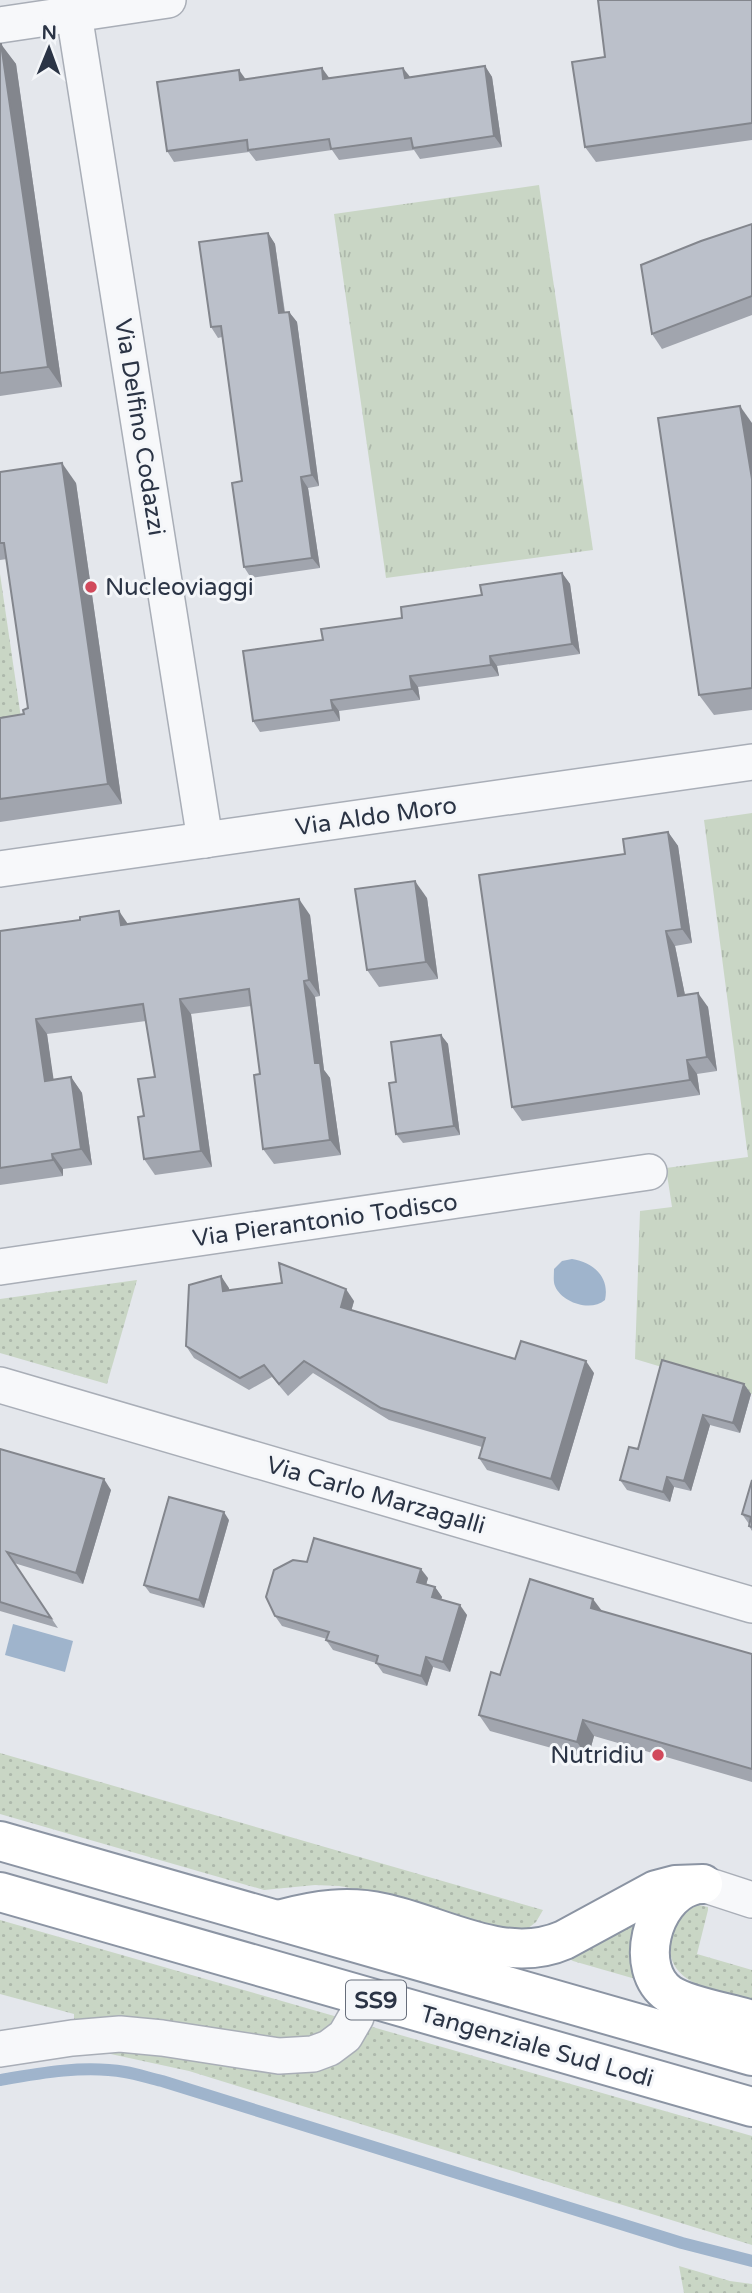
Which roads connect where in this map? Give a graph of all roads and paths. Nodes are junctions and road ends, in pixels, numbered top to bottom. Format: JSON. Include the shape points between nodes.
{"nodes":[{"id":1,"x":168,"y":0,"type":"edge"},
{"id":2,"x":74,"y":14,"type":"junction"},
{"id":3,"x":0,"y":24,"type":"edge"},
{"id":4,"x":752,"y":762,"type":"edge"},
{"id":5,"x":205,"y":840,"type":"junction"},
{"id":6,"x":0,"y":869,"type":"edge"},
{"id":7,"x":649,"y":1172,"type":"dead end"},
{"id":8,"x":0,"y":1267,"type":"edge"},
{"id":9,"x":0,"y":1385,"type":"edge"},
{"id":10,"x":752,"y":1605,"type":"edge"},
{"id":11,"x":0,"y":1841,"type":"edge"},
{"id":12,"x":703,"y":1884,"type":"junction"},
{"id":13,"x":0,"y":1892,"type":"edge"},
{"id":14,"x":752,"y":1900,"type":"edge"},
{"id":15,"x":277,"y":1921,"type":"junction"},
{"id":16,"x":362,"y":1996,"type":"junction"},
{"id":17,"x":752,"y":2020,"type":"edge"},
{"id":18,"x":0,"y":2049,"type":"edge"},
{"id":19,"x":752,"y":2056,"type":"edge"},
{"id":20,"x":752,"y":2107,"type":"edge"}],
"edges":[{"from":1,"to":2,"type":"street"},
{"from":2,"to":3,"type":"street"},
{"from":2,"to":5,"type":"street","name":"Via Delfino Codazzi"},
{"from":4,"to":5,"type":"street","name":"Via Aldo Moro"},
{"from":5,"to":6,"type":"street","name":"Via Aldo Moro"},
{"from":7,"to":8,"type":"street","name":"Via Pierantonio Todisco"},
{"from":9,"to":10,"type":"street","name":"Via Carlo Marzagalli"},
{"from":11,"to":15,"type":"highway","name":"Tangenziale Sud Lodi","number":"SS9"},
{"from":12,"to":14,"type":"street"},
{"from":12,"to":15,"type":"highway","via":[[656,1890],[564,1940],[533,1950],[495,1945],[359,1909],[313,1911]]},
{"from":12,"to":17,"type":"highway","via":[[680,1890],[664,1904],[654,1921],[652,1967],[668,1994]]},
{"from":13,"to":16,"type":"highway","name":"Tangenziale Sud Lodi","number":"SS9"},
{"from":15,"to":19,"type":"highway","name":"Tangenziale Sud Lodi","number":"SS9"},
{"from":16,"to":18,"type":"street","via":[[345,2036],[313,2054],[279,2056],[120,2034]]},
{"from":16,"to":20,"type":"highway","name":"Tangenziale Sud Lodi","number":"SS9"}]}
